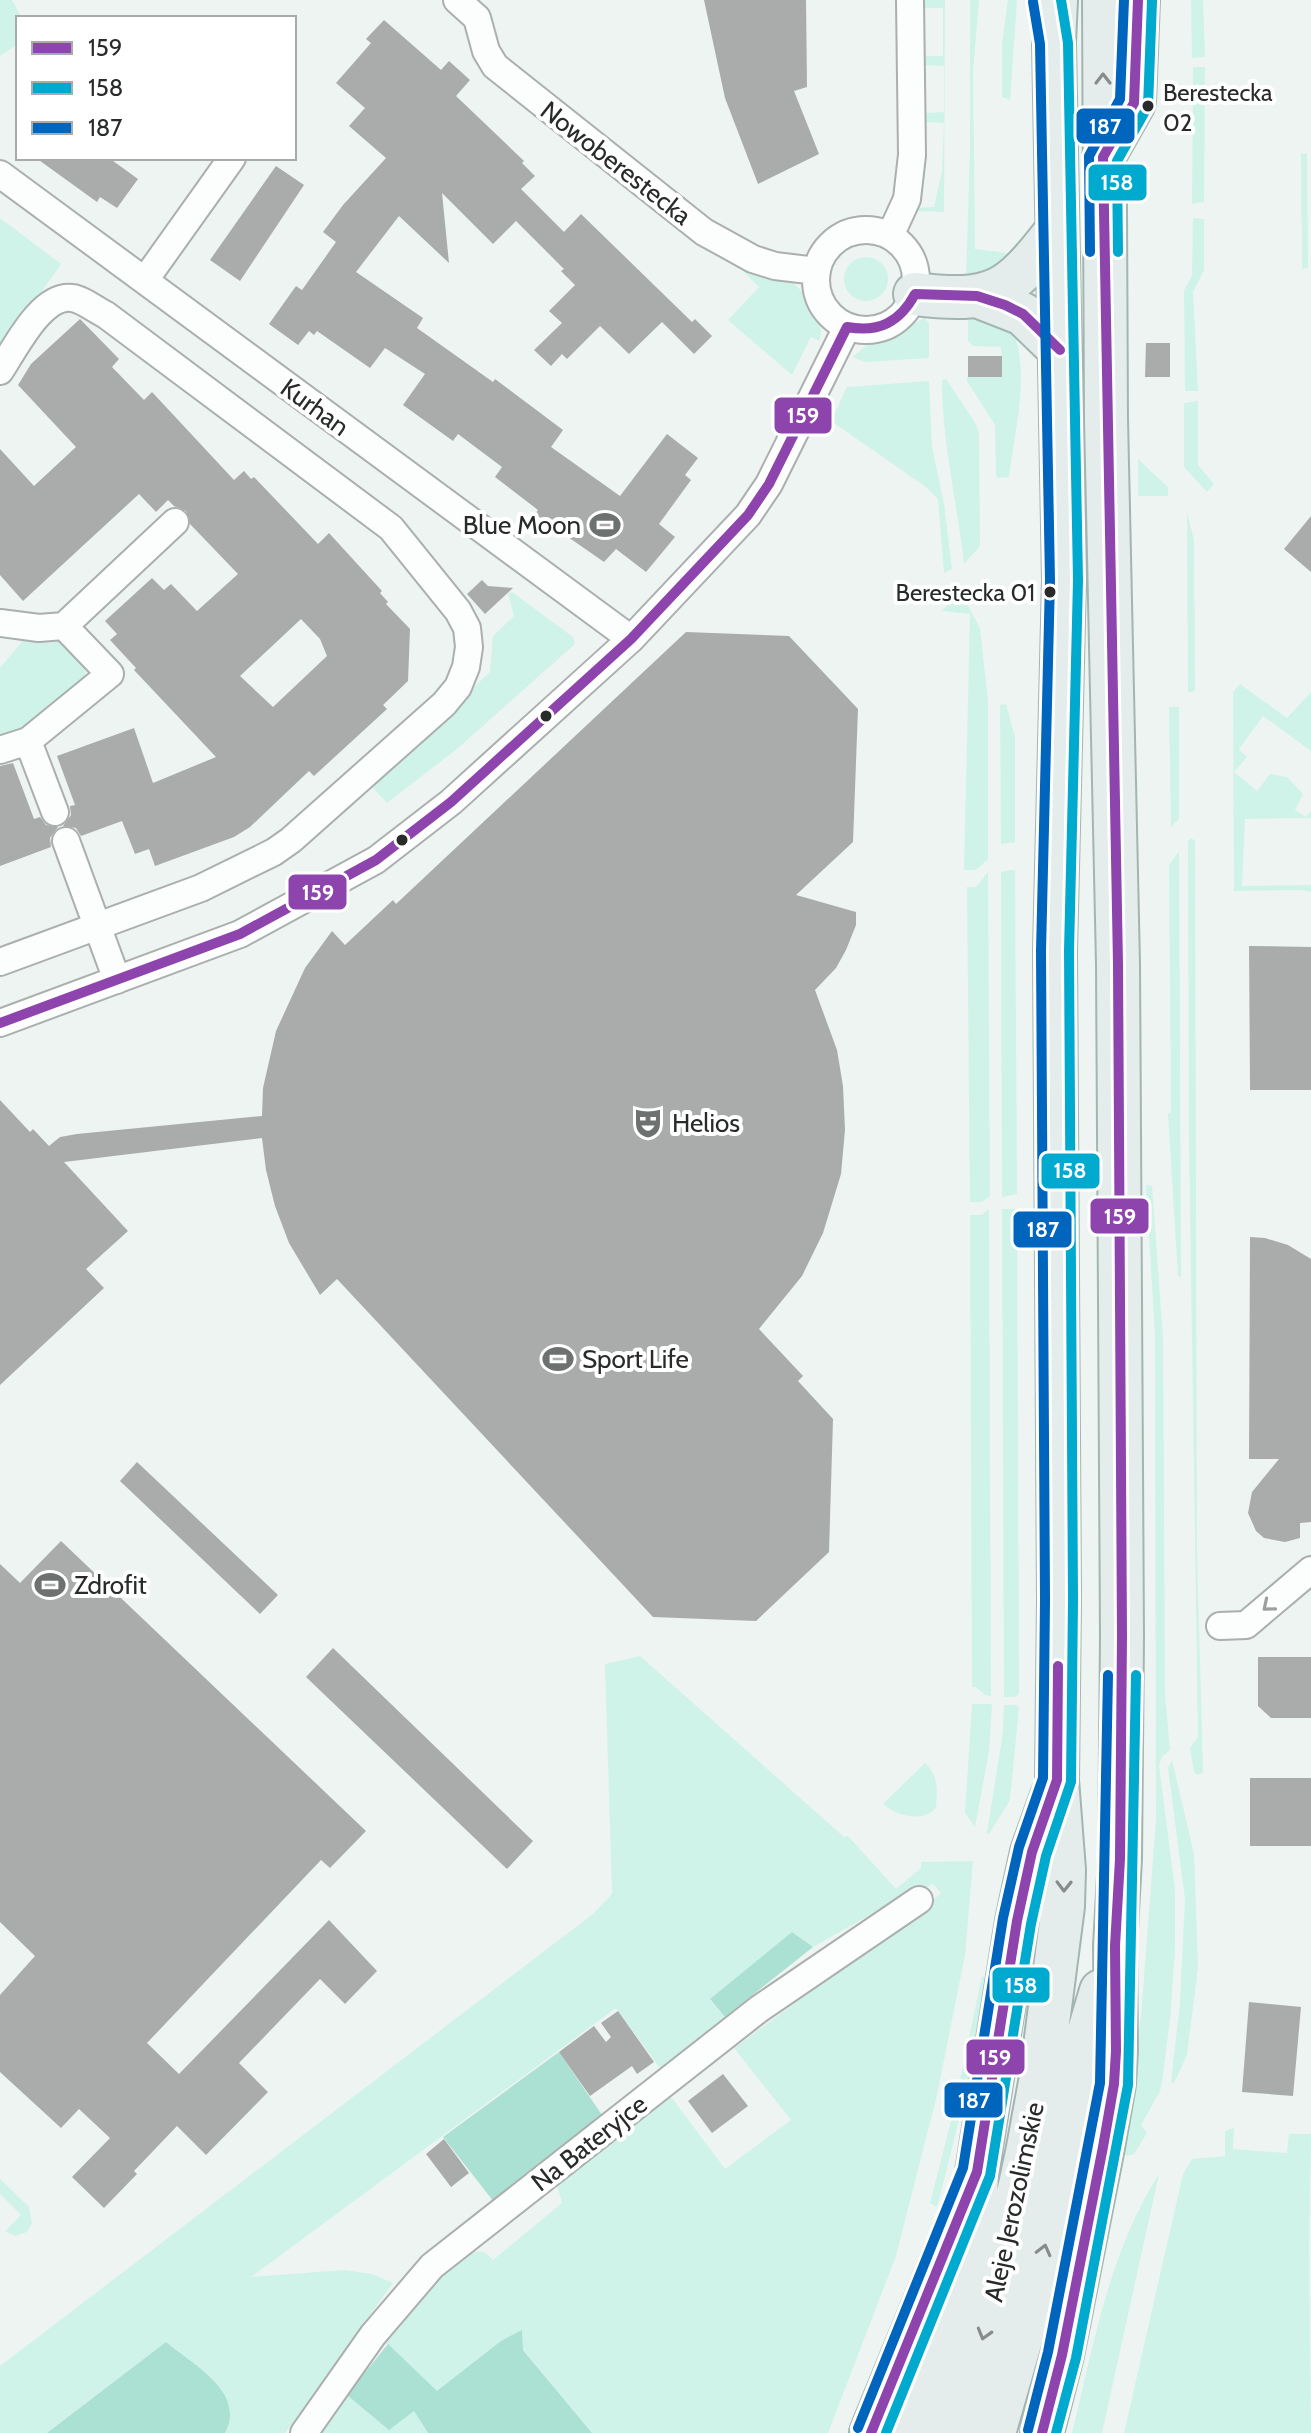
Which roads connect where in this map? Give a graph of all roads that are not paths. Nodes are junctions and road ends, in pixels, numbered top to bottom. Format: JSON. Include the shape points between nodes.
{"nodes":[{"id":1,"x":457,"y":0,"type":"edge"},
{"id":2,"x":910,"y":0,"type":"edge"},
{"id":3,"x":1047,"y":0,"type":"edge"},
{"id":4,"x":1056,"y":0,"type":"edge"},
{"id":5,"x":1104,"y":0,"type":"edge"},
{"id":6,"x":1138,"y":0,"type":"edge"},
{"id":7,"x":1054,"y":43,"type":"junction"},
{"id":8,"x":1103,"y":157,"type":"junction"},
{"id":9,"x":231,"y":160,"type":"edge"},
{"id":10,"x":0,"y":174,"type":"edge"},
{"id":11,"x":1057,"y":230,"type":"junction"},
{"id":12,"x":890,"y":236,"type":"junction"},
{"id":13,"x":817,"y":271,"type":"junction"},
{"id":14,"x":145,"y":280,"type":"junction"},
{"id":15,"x":915,"y":294,"type":"junction"},
{"id":16,"x":977,"y":296,"type":"junction"},
{"id":17,"x":847,"y":327,"type":"junction"},
{"id":18,"x":1060,"y":350,"type":"junction"},
{"id":19,"x":0,"y":371,"type":"edge"},
{"id":20,"x":175,"y":522,"type":"dead end"},
{"id":21,"x":0,"y":623,"type":"edge"},
{"id":22,"x":64,"y":626,"type":"junction"},
{"id":23,"x":631,"y":639,"type":"junction"},
{"id":24,"x":28,"y":741,"type":"junction"},
{"id":25,"x":0,"y":750,"type":"edge"},
{"id":26,"x":55,"y":812,"type":"dead end"},
{"id":27,"x":66,"y":841,"type":"dead end"},
{"id":28,"x":96,"y":926,"type":"junction"},
{"id":29,"x":0,"y":962,"type":"edge"},
{"id":30,"x":117,"y":980,"type":"junction"},
{"id":31,"x":0,"y":1023,"type":"edge"},
{"id":32,"x":1311,"y":1571,"type":"edge"},
{"id":33,"x":1220,"y":1626,"type":"dead end"},
{"id":34,"x":1057,"y":1780,"type":"junction"},
{"id":35,"x":919,"y":1900,"type":"dead end"},
{"id":36,"x":1115,"y":1946,"type":"junction"},
{"id":37,"x":977,"y":2172,"type":"junction"},
{"id":38,"x":304,"y":2433,"type":"edge"},
{"id":39,"x":871,"y":2433,"type":"edge"},
{"id":40,"x":911,"y":2433,"type":"edge"},
{"id":41,"x":954,"y":2433,"type":"edge"},
{"id":42,"x":994,"y":2433,"type":"edge"},
{"id":43,"x":1042,"y":2433,"type":"edge"}],
"edges":[{"from":1,"to":13,"type":"street","name":"Nowoberestecka","via":[[477,18],[495,66],[704,232],[753,259]]},
{"from":2,"to":12,"type":"street","via":[[912,155],[907,199]]},
{"from":3,"to":7,"type":"main road"},
{"from":4,"to":7,"type":"main road","name":"Aleje Jerozolimskie"},
{"from":8,"to":5,"type":"main road","name":"Aleje Jerozolimskie","one_way":true},
{"from":6,"to":8,"type":"main road","via":[[1134,103]]},
{"from":7,"to":11,"type":"main road","name":"Aleje Jerozolimskie"},
{"from":8,"to":36,"type":"main road","name":"Aleje Jerozolimskie","via":[[1118,964],[1122,1652]]},
{"from":9,"to":14,"type":"street"},
{"from":10,"to":14,"type":"street","name":"Kurhan"},
{"from":11,"to":16,"type":"main road","via":[[1017,278]]},
{"from":11,"to":18,"type":"main road","name":"Aleje Jerozolimskie"},
{"from":12,"to":13,"type":"street","via":[[867,230],[844,235],[826,250]]},
{"from":12,"to":15,"type":"street","via":[[911,256]]},
{"from":13,"to":17,"type":"street","via":[[822,304]]},
{"from":14,"to":23,"type":"street","name":"Kurhan"},
{"from":15,"to":16,"type":"main road"},
{"from":15,"to":17,"type":"street","via":[[894,322],[871,330]]},
{"from":16,"to":18,"type":"main road","via":[[1023,314]]},
{"from":17,"to":23,"type":"street","via":[[769,484],[748,515]]},
{"from":18,"to":34,"type":"main road","name":"Aleje Jerozolimskie","via":[[1064,580],[1055,951]]},
{"from":19,"to":28,"type":"street","via":[[44,307],[56,300],[73,297],[106,315],[391,528],[467,628],[466,667],[444,704],[291,840],[201,888]]},
{"from":20,"to":22,"type":"street"},
{"from":21,"to":22,"type":"street"},
{"from":22,"to":24,"type":"street","via":[[110,674]]},
{"from":23,"to":30,"type":"street","via":[[451,802],[376,860],[240,934]]},
{"from":24,"to":25,"type":"street"},
{"from":24,"to":26,"type":"street"},
{"from":27,"to":28,"type":"street"},
{"from":28,"to":29,"type":"street"},
{"from":28,"to":30,"type":"street"},
{"from":30,"to":31,"type":"street"},
{"from":32,"to":33,"type":"street","one_way":true,"via":[[1246,1625]]},
{"from":34,"to":37,"type":"main road","via":[[1032,1852],[1017,1921]]},
{"from":34,"to":41,"type":"main road","name":"Aleje Jerozolimskie","one_way":true,"via":[[1063,1906],[1041,2077],[1000,2276]]},
{"from":35,"to":38,"type":"street","name":"Na Bateryjce","via":[[759,2009],[432,2266],[373,2335]]},
{"from":42,"to":36,"type":"main road","name":"Aleje Jerozolimskie","one_way":true,"via":[[1034,2294],[1087,2038]]},
{"from":36,"to":43,"type":"main road","name":"Aleje Jerozolimskie","via":[[1114,2084]]},
{"from":37,"to":39,"type":"main road","name":"Aleje Jerozolimskie"},
{"from":37,"to":40,"type":"main road","via":[[975,2228],[962,2289]]}]}
